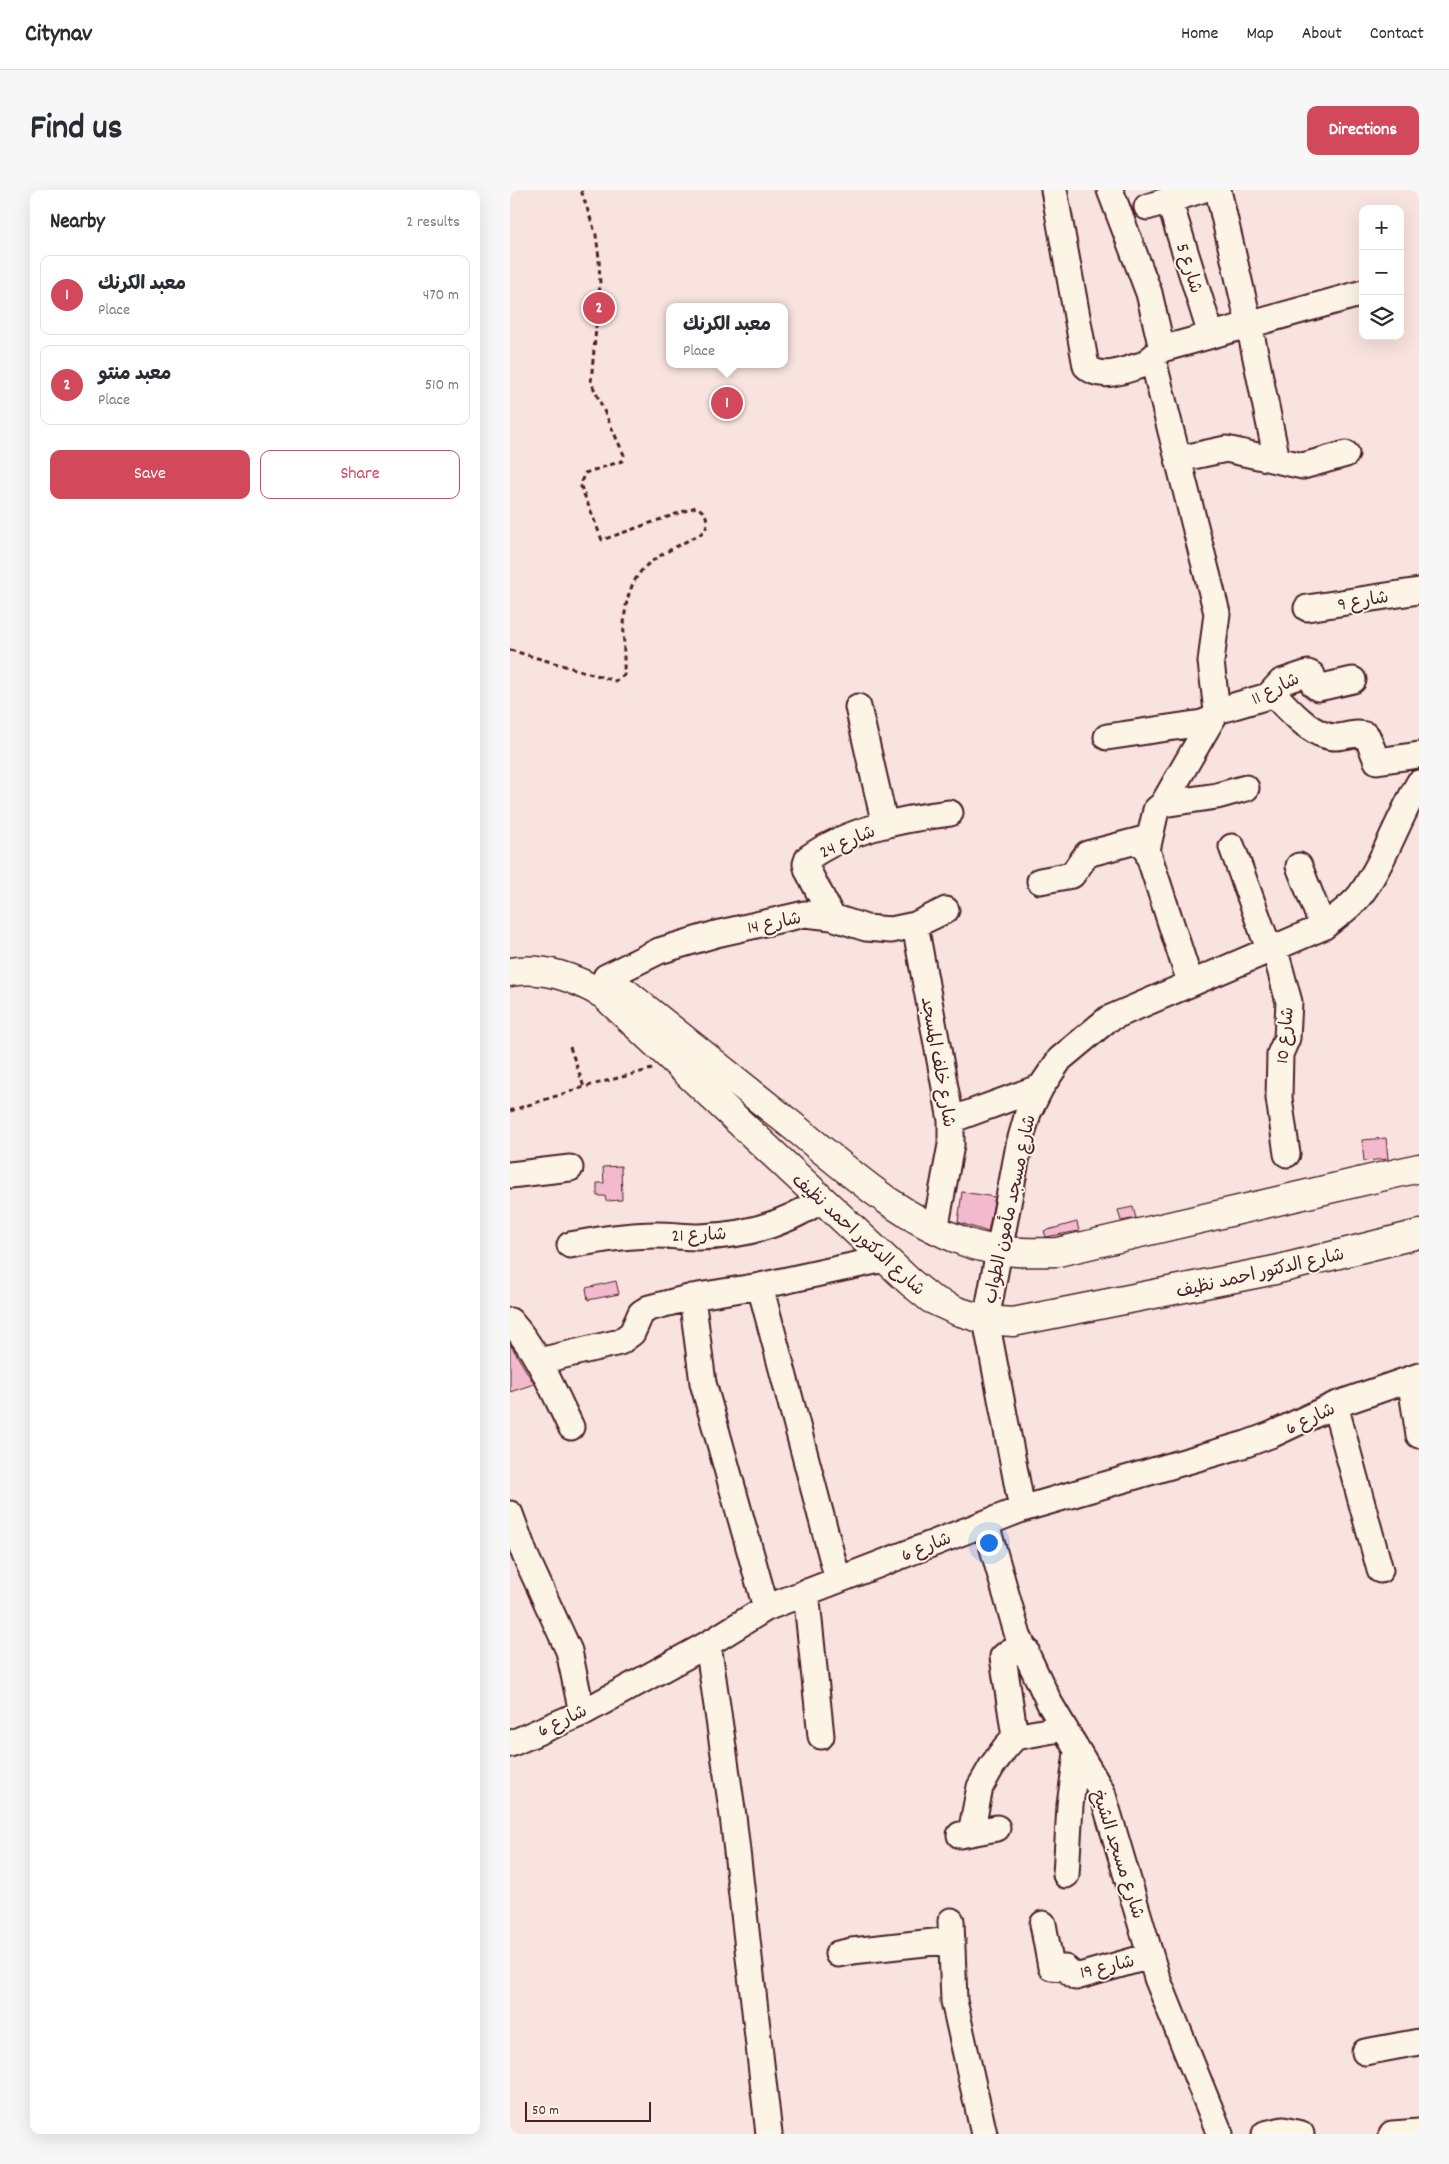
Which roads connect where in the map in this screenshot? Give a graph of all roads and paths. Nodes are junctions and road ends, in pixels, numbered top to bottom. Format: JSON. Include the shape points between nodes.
{"nodes":[{"id":1,"x":581,"y":190,"type":"edge"},
{"id":2,"x":1054,"y":190,"type":"edge"},
{"id":3,"x":1110,"y":190,"type":"edge"},
{"id":4,"x":1218,"y":190,"type":"edge"},
{"id":5,"x":1174,"y":197,"type":"edge"},
{"id":6,"x":1359,"y":294,"type":"edge"},
{"id":7,"x":1249,"y":324,"type":"junction"},
{"id":8,"x":1211,"y":335,"type":"junction"},
{"id":9,"x":1153,"y":357,"type":"junction"},
{"id":10,"x":1346,"y":454,"type":"dead end"},
{"id":11,"x":1179,"y":459,"type":"junction"},
{"id":12,"x":1277,"y":460,"type":"junction"},
{"id":13,"x":1419,"y":591,"type":"edge"},
{"id":14,"x":1307,"y":608,"type":"dead end"},
{"id":15,"x":510,"y":650,"type":"edge"},
{"id":16,"x":1353,"y":680,"type":"dead end"},
{"id":17,"x":1272,"y":692,"type":"junction"},
{"id":18,"x":858,"y":707,"type":"dead end"},
{"id":19,"x":1214,"y":715,"type":"junction"},
{"id":20,"x":1107,"y":737,"type":"dead end"},
{"id":21,"x":1419,"y":755,"type":"edge"},
{"id":22,"x":1419,"y":783,"type":"edge"},
{"id":23,"x":1246,"y":788,"type":"dead end"},
{"id":24,"x":1163,"y":804,"type":"junction"},
{"id":25,"x":950,"y":813,"type":"dead end"},
{"id":26,"x":885,"y":825,"type":"junction"},
{"id":27,"x":1148,"y":838,"type":"junction"},
{"id":28,"x":1232,"y":847,"type":"dead end"},
{"id":29,"x":1299,"y":866,"type":"dead end"},
{"id":30,"x":1040,"y":881,"type":"dead end"},
{"id":31,"x":946,"y":910,"type":"dead end"},
{"id":32,"x":832,"y":917,"type":"junction"},
{"id":33,"x":915,"y":925,"type":"junction"},
{"id":34,"x":1322,"y":926,"type":"junction"},
{"id":35,"x":1272,"y":948,"type":"junction"},
{"id":36,"x":510,"y":958,"type":"edge"},
{"id":37,"x":510,"y":972,"type":"edge"},
{"id":38,"x":606,"y":976,"type":"junction"},
{"id":39,"x":1190,"y":982,"type":"junction"},
{"id":40,"x":570,"y":1047,"type":"dead end"},
{"id":41,"x":677,"y":1063,"type":"junction"},
{"id":42,"x":584,"y":1087,"type":"junction"},
{"id":43,"x":1041,"y":1087,"type":"junction"},
{"id":44,"x":510,"y":1111,"type":"edge"},
{"id":45,"x":951,"y":1120,"type":"junction"},
{"id":46,"x":1287,"y":1154,"type":"dead end"},
{"id":47,"x":570,"y":1168,"type":"dead end"},
{"id":48,"x":1419,"y":1168,"type":"edge"},
{"id":49,"x":510,"y":1175,"type":"edge"},
{"id":50,"x":820,"y":1200,"type":"junction"},
{"id":51,"x":935,"y":1230,"type":"junction"},
{"id":52,"x":1419,"y":1234,"type":"edge"},
{"id":53,"x":570,"y":1245,"type":"dead end"},
{"id":54,"x":999,"y":1251,"type":"junction"},
{"id":55,"x":884,"y":1258,"type":"junction"},
{"id":56,"x":760,"y":1286,"type":"junction"},
{"id":57,"x":692,"y":1297,"type":"junction"},
{"id":58,"x":986,"y":1320,"type":"junction"},
{"id":59,"x":510,"y":1321,"type":"edge"},
{"id":60,"x":539,"y":1361,"type":"junction"},
{"id":61,"x":1415,"y":1377,"type":"edge"},
{"id":62,"x":1335,"y":1405,"type":"junction"},
{"id":63,"x":570,"y":1428,"type":"dead end"},
{"id":64,"x":1419,"y":1431,"type":"edge"},
{"id":65,"x":1022,"y":1510,"type":"junction"},
{"id":66,"x":510,"y":1514,"type":"edge"},
{"id":67,"x":986,"y":1524,"type":"junction"},
{"id":68,"x":1380,"y":1570,"type":"dead end"},
{"id":69,"x":838,"y":1580,"type":"junction"},
{"id":70,"x":806,"y":1592,"type":"junction"},
{"id":71,"x":766,"y":1608,"type":"junction"},
{"id":72,"x":708,"y":1644,"type":"junction"},
{"id":73,"x":1026,"y":1650,"type":"junction"},
{"id":74,"x":582,"y":1712,"type":"junction"},
{"id":75,"x":1064,"y":1728,"type":"junction"},
{"id":76,"x":821,"y":1736,"type":"dead end"},
{"id":77,"x":1015,"y":1737,"type":"junction"},
{"id":78,"x":510,"y":1744,"type":"edge"},
{"id":79,"x":1078,"y":1752,"type":"junction"},
{"id":80,"x":997,"y":1828,"type":"dead end"},
{"id":81,"x":1066,"y":1875,"type":"dead end"},
{"id":82,"x":1043,"y":1924,"type":"dead end"},
{"id":83,"x":838,"y":1954,"type":"dead end"},
{"id":84,"x":1150,"y":1956,"type":"junction"},
{"id":85,"x":1419,"y":2042,"type":"edge"},
{"id":86,"x":1365,"y":2052,"type":"dead end"},
{"id":87,"x":1419,"y":2132,"type":"edge"},
{"id":88,"x":769,"y":2134,"type":"edge"},
{"id":89,"x":984,"y":2134,"type":"edge"},
{"id":90,"x":1220,"y":2134,"type":"edge"},
{"id":91,"x":1265,"y":2134,"type":"edge"},
{"id":92,"x":1302,"y":2134,"type":"edge"},
{"id":93,"x":1392,"y":2134,"type":"edge"}],
"edges":[{"from":1,"to":15,"type":"path","via":[[596,235],[599,258],[600,285],[591,382],[624,455],[622,460],[585,473],[580,484],[602,540],[696,507],[705,513],[708,522],[704,532],[648,565],[637,577],[625,607],[624,675],[620,680]]},
{"from":2,"to":9,"type":"street","via":[[1086,366],[1101,375]]},
{"from":3,"to":9,"type":"street","via":[[1149,293]]},
{"from":4,"to":7,"type":"street"},
{"from":5,"to":8,"type":"street","name":"شارع 5"},
{"from":6,"to":7,"type":"street"},
{"from":7,"to":8,"type":"street"},
{"from":7,"to":12,"type":"street"},
{"from":8,"to":9,"type":"street"},
{"from":9,"to":11,"type":"street","via":[[1151,364],[1158,373]]},
{"from":10,"to":12,"type":"street","via":[[1303,466]]},
{"from":11,"to":12,"type":"street","via":[[1226,449]]},
{"from":11,"to":19,"type":"street","via":[[1217,613],[1211,662]]},
{"from":13,"to":14,"type":"street","name":"شارع 9"},
{"from":16,"to":17,"type":"street","name":"شارع 11","via":[[1318,688],[1308,673],[1286,679]]},
{"from":17,"to":19,"type":"street","name":"شارع 11"},
{"from":17,"to":21,"type":"street","via":[[1309,728],[1333,737],[1367,736],[1377,761]]},
{"from":18,"to":26,"type":"street"},
{"from":19,"to":20,"type":"street","name":"شارع 11","via":[[1202,722]]},
{"from":19,"to":24,"type":"street"},
{"from":22,"to":34,"type":"street","name":"شارع مسجد مأمون الطواب","via":[[1360,895]]},
{"from":23,"to":24,"type":"street","via":[[1197,800]]},
{"from":24,"to":27,"type":"street","via":[[1156,810]]},
{"from":25,"to":26,"type":"street","name":"شارع 24"},
{"from":26,"to":32,"type":"street","name":"شارع 24","via":[[848,837],[808,858],[808,871]]},
{"from":27,"to":30,"type":"street","via":[[1088,854],[1072,875]]},
{"from":27,"to":39,"type":"street","via":[[1147,850]]},
{"from":28,"to":35,"type":"street","name":"شارع 10"},
{"from":29,"to":34,"type":"street"},
{"from":31,"to":33,"type":"street","name":"شارع 14"},
{"from":32,"to":33,"type":"street","name":"شارع 14","via":[[866,928],[891,930]]},
{"from":32,"to":38,"type":"street","name":"شارع 14","via":[[805,914],[716,934],[659,950]]},
{"from":33,"to":45,"type":"street","name":"شارع خلف المسجد"},
{"from":34,"to":35,"type":"street","name":"شارع مسجد مأمون الطواب"},
{"from":35,"to":39,"type":"street","name":"شارع مسجد مأمون الطواب"},
{"from":35,"to":46,"type":"street","name":"شارع 10","via":[[1289,1002],[1288,1038],[1280,1054],[1279,1098]]},
{"from":36,"to":38,"type":"main road","via":[[550,956],[584,964]]},
{"from":37,"to":41,"type":"main road","name":"شارع الدكتور احمد نظيف","via":[[550,972],[578,980],[604,995]]},
{"from":38,"to":51,"type":"main road","via":[[871,1189]]},
{"from":39,"to":43,"type":"street","name":"شارع مسجد مأمون الطواب","via":[[1108,1019],[1060,1059]]},
{"from":40,"to":42,"type":"path"},
{"from":41,"to":42,"type":"path"},
{"from":41,"to":50,"type":"main road","name":"شارع الدكتور احمد نظيف"},
{"from":42,"to":44,"type":"path"},
{"from":43,"to":45,"type":"street"},
{"from":43,"to":54,"type":"street","name":"شارع مسجد مأمون الطواب","via":[[1028,1113],[1019,1145]]},
{"from":45,"to":51,"type":"street","name":"شارع خلف المسجد","via":[[951,1145]]},
{"from":47,"to":49,"type":"street"},
{"from":48,"to":54,"type":"main road","via":[[1058,1252]]},
{"from":50,"to":53,"type":"street","name":"شارع 21","via":[[779,1224],[756,1230],[699,1237],[656,1235],[616,1238]]},
{"from":50,"to":55,"type":"main road","name":"شارع الدكتور احمد نظيف"},
{"from":51,"to":54,"type":"main road","via":[[966,1243]]},
{"from":52,"to":58,"type":"main road","name":"شارع الدكتور احمد نظيف","via":[[1275,1270],[1055,1316],[1013,1322]]},
{"from":54,"to":58,"type":"street","name":"شارع مسجد مأمون الطواب"},
{"from":55,"to":56,"type":"street"},
{"from":55,"to":58,"type":"main road","name":"شارع الدكتور احمد نظيف","via":[[931,1299]]},
{"from":56,"to":57,"type":"street"},
{"from":56,"to":69,"type":"street"},
{"from":57,"to":60,"type":"street","via":[[641,1312],[632,1332],[620,1342]]},
{"from":57,"to":71,"type":"street","via":[[703,1383]]},
{"from":58,"to":65,"type":"street","name":"شارع مسجد مأمون الطواب"},
{"from":59,"to":60,"type":"street"},
{"from":60,"to":63,"type":"street"},
{"from":61,"to":62,"type":"street","name":"شارع 6"},
{"from":61,"to":64,"type":"street"},
{"from":62,"to":65,"type":"street","name":"شارع 6","via":[[1246,1444]]},
{"from":62,"to":68,"type":"street"},
{"from":65,"to":67,"type":"street","name":"شارع 6"},
{"from":66,"to":74,"type":"street","via":[[525,1555],[569,1650]]},
{"from":67,"to":69,"type":"street","name":"شارع 6"},
{"from":67,"to":73,"type":"street","name":"شارع مسجد الشيخ","via":[[1014,1626]]},
{"from":69,"to":70,"type":"street","name":"شارع 6"},
{"from":70,"to":71,"type":"street","name":"شارع 6"},
{"from":70,"to":76,"type":"street"},
{"from":71,"to":72,"type":"street","name":"شارع 6"},
{"from":72,"to":74,"type":"street","name":"شارع 6"},
{"from":72,"to":88,"type":"street","via":[[733,1816]]},
{"from":73,"to":75,"type":"street","name":"شارع مسجد الشيخ"},
{"from":73,"to":77,"type":"street","via":[[1009,1652],[1003,1657]]},
{"from":74,"to":78,"type":"street","name":"شارع 6"},
{"from":75,"to":77,"type":"street"},
{"from":75,"to":79,"type":"street","name":"شارع مسجد الشيخ"},
{"from":77,"to":80,"type":"street","via":[[980,1787],[965,1834]]},
{"from":79,"to":81,"type":"street","via":[[1070,1805]]},
{"from":79,"to":84,"type":"street","name":"شارع مسجد الشيخ","via":[[1102,1792]]},
{"from":82,"to":84,"type":"street","name":"شارع 19","via":[[1051,1967],[1065,1968],[1076,1977]]},
{"from":83,"to":89,"type":"street","via":[[952,1931],[954,2001]]},
{"from":84,"to":90,"type":"street","name":"شارع مسجد الشيخ"},
{"from":85,"to":86,"type":"street"},
{"from":87,"to":93,"type":"street"},
{"from":91,"to":92,"type":"street","via":[[1284,2130]]}]}
